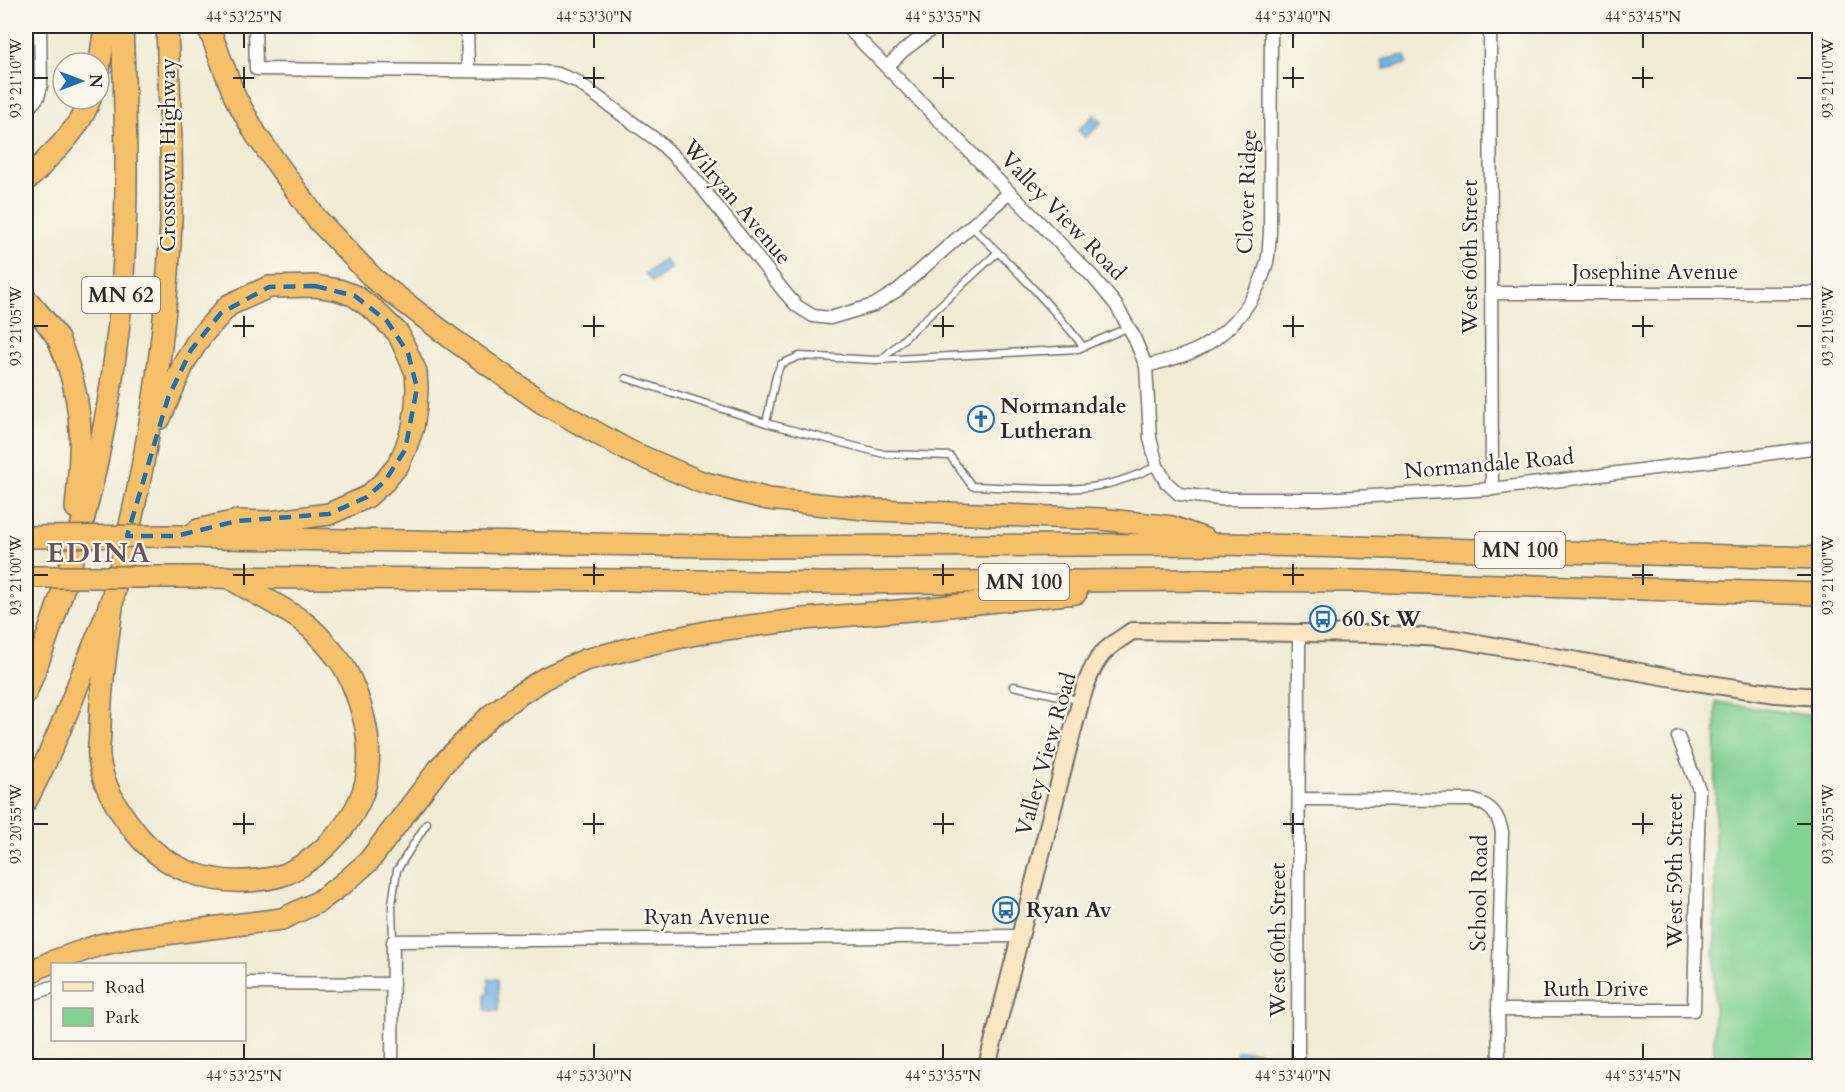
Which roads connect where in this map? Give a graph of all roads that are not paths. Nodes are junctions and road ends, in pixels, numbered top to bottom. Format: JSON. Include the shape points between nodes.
{"nodes":[{"id":1,"x":40,"y":26,"type":"edge"},
{"id":2,"x":105,"y":26,"type":"edge"},
{"id":3,"x":122,"y":26,"type":"edge"},
{"id":4,"x":167,"y":26,"type":"edge"},
{"id":5,"x":208,"y":26,"type":"edge"},
{"id":6,"x":255,"y":26,"type":"edge"},
{"id":7,"x":467,"y":26,"type":"edge"},
{"id":8,"x":846,"y":26,"type":"edge"},
{"id":9,"x":936,"y":26,"type":"edge"},
{"id":10,"x":1271,"y":26,"type":"edge"},
{"id":11,"x":1490,"y":26,"type":"edge"},
{"id":12,"x":102,"y":51,"type":"edge"},
{"id":13,"x":886,"y":67,"type":"junction"},
{"id":14,"x":468,"y":70,"type":"junction"},
{"id":15,"x":29,"y":108,"type":"edge"},
{"id":16,"x":86,"y":111,"type":"edge"},
{"id":17,"x":26,"y":180,"type":"edge"},
{"id":18,"x":1010,"y":193,"type":"junction"},
{"id":19,"x":971,"y":226,"type":"junction"},
{"id":20,"x":998,"y":252,"type":"junction"},
{"id":21,"x":1491,"y":293,"type":"junction"},
{"id":22,"x":1820,"y":293,"type":"edge"},
{"id":23,"x":26,"y":299,"type":"edge"},
{"id":24,"x":1129,"y":327,"type":"junction"},
{"id":25,"x":1083,"y":346,"type":"junction"},
{"id":26,"x":882,"y":359,"type":"junction"},
{"id":27,"x":1146,"y":366,"type":"junction"},
{"id":28,"x":626,"y":378,"type":"dead end"},
{"id":29,"x":766,"y":423,"type":"junction"},
{"id":30,"x":1820,"y":447,"type":"edge"},
{"id":31,"x":1157,"y":466,"type":"junction"},
{"id":32,"x":1166,"y":482,"type":"joint"},
{"id":33,"x":138,"y":487,"type":"junction"},
{"id":34,"x":1492,"y":489,"type":"junction"},
{"id":35,"x":176,"y":536,"type":"junction"},
{"id":36,"x":26,"y":537,"type":"edge"},
{"id":37,"x":1220,"y":544,"type":"junction"},
{"id":38,"x":1820,"y":558,"type":"edge"},
{"id":39,"x":72,"y":560,"type":"junction"},
{"id":40,"x":26,"y":577,"type":"edge"},
{"id":41,"x":228,"y":577,"type":"junction"},
{"id":42,"x":1201,"y":580,"type":"junction"},
{"id":43,"x":114,"y":590,"type":"junction"},
{"id":44,"x":1820,"y":594,"type":"edge"},
{"id":45,"x":1299,"y":633,"type":"junction"},
{"id":46,"x":45,"y":644,"type":"junction"},
{"id":47,"x":26,"y":676,"type":"edge"},
{"id":48,"x":1013,"y":686,"type":"dead end"},
{"id":49,"x":26,"y":693,"type":"edge"},
{"id":50,"x":1820,"y":697,"type":"edge"},
{"id":51,"x":1082,"y":701,"type":"junction"},
{"id":52,"x":1678,"y":736,"type":"dead end"},
{"id":53,"x":1299,"y":799,"type":"junction"},
{"id":54,"x":26,"y":801,"type":"edge"},
{"id":55,"x":426,"y":823,"type":"dead end"},
{"id":56,"x":1021,"y":936,"type":"junction"},
{"id":57,"x":393,"y":941,"type":"junction"},
{"id":58,"x":26,"y":974,"type":"edge"},
{"id":59,"x":246,"y":983,"type":"edge"},
{"id":60,"x":393,"y":984,"type":"junction"},
{"id":61,"x":51,"y":987,"type":"edge"},
{"id":62,"x":26,"y":996,"type":"edge"},
{"id":63,"x":1498,"y":1010,"type":"junction"},
{"id":64,"x":1694,"y":1010,"type":"joint"},
{"id":65,"x":392,"y":1066,"type":"edge"},
{"id":66,"x":987,"y":1066,"type":"edge"},
{"id":67,"x":1298,"y":1066,"type":"edge"},
{"id":68,"x":1499,"y":1066,"type":"edge"}],
"edges":[{"from":1,"to":15,"type":"street","via":[[40,86],[38,97]]},
{"from":2,"to":12,"type":"highway"},
{"from":3,"to":39,"type":"highway","name":"Crosstown Highway","number":"MN 62","via":[[126,126],[121,301],[100,447]]},
{"from":4,"to":33,"type":"highway","name":"Crosstown Highway","number":"MN 62","via":[[171,220],[159,374]]},
{"from":5,"to":37,"type":"highway","via":[[235,96],[256,136],[316,218],[374,279],[541,402],[629,452],[701,482],[768,499],[875,510],[1100,519],[1172,527]]},
{"from":6,"to":14,"type":"street","name":"Wilryan Avenue","via":[[256,69]]},
{"from":7,"to":14,"type":"street"},
{"from":8,"to":13,"type":"street","name":"Valley View Road"},
{"from":9,"to":13,"type":"street"},
{"from":10,"to":27,"type":"street","name":"Clover Ridge","via":[[1270,234],[1267,261],[1258,287],[1245,310],[1226,331],[1203,347]]},
{"from":11,"to":21,"type":"street","name":"West 60th Street"},
{"from":13,"to":18,"type":"street","name":"Valley View Road"},
{"from":14,"to":19,"type":"street","name":"Wilryan Avenue","via":[[543,72],[576,81],[659,142],[681,163],[786,294],[813,316],[830,318],[874,305],[898,290]]},
{"from":16,"to":17,"type":"highway","via":[[73,132]]},
{"from":18,"to":19,"type":"street","name":"Wilryan Avenue"},
{"from":18,"to":24,"type":"street","name":"Valley View Road","via":[[1093,278]]},
{"from":19,"to":20,"type":"lane"},
{"from":20,"to":25,"type":"lane"},
{"from":20,"to":26,"type":"lane"},
{"from":21,"to":22,"type":"street","name":"Josephine Avenue"},
{"from":21,"to":34,"type":"street","name":"West 60th Street"},
{"from":23,"to":39,"type":"highway","via":[[59,341],[81,418]]},
{"from":24,"to":25,"type":"lane"},
{"from":24,"to":27,"type":"street","name":"Valley View Road"},
{"from":25,"to":26,"type":"lane"},
{"from":26,"to":29,"type":"lane","via":[[800,356],[781,364]]},
{"from":27,"to":31,"type":"street","name":"Valley View Road","via":[[1150,438]]},
{"from":28,"to":29,"type":"lane"},
{"from":29,"to":31,"type":"lane","via":[[884,454],[950,456],[972,486],[1076,488],[1104,484]]},
{"from":30,"to":34,"type":"street","name":"Normandale Road"},
{"from":31,"to":32,"type":"street","name":"Valley View Road"},
{"from":32,"to":34,"type":"street","name":"Normandale Road","via":[[1179,494],[1220,499],[1321,499]]},
{"from":33,"to":35,"type":"highway","via":[[184,361],[229,305],[269,287],[327,287],[354,296],[398,333],[416,372],[417,388],[413,427],[398,465],[385,481],[367,497],[328,514],[271,522],[237,521]]},
{"from":33,"to":43,"type":"highway","name":"Crosstown Highway","number":"MN 62"},
{"from":35,"to":36,"type":"highway","number":"MN 100","bridge":true},
{"from":35,"to":37,"type":"highway","number":"MN 100","via":[[772,547]]},
{"from":37,"to":38,"type":"highway","number":"MN 100"},
{"from":39,"to":46,"type":"highway","name":"Crosstown Highway","number":"MN 62"},
{"from":40,"to":41,"type":"highway","number":"MN 100","bridge":true},
{"from":41,"to":42,"type":"highway","number":"MN 100","via":[[824,583]]},
{"from":41,"to":43,"type":"highway","via":[[303,622],[336,656],[361,705],[368,750],[362,795],[333,839],[287,873],[249,881],[214,880],[172,864],[140,838],[111,795],[98,755]]},
{"from":42,"to":44,"type":"highway","number":"MN 100"},
{"from":42,"to":58,"type":"highway","via":[[711,631],[585,660],[547,677],[490,716],[441,766],[369,861],[318,902],[282,919],[99,945]]},
{"from":43,"to":54,"type":"highway","name":"Crosstown Highway","number":"MN 62","via":[[67,714]]},
{"from":45,"to":50,"type":"street","via":[[1455,639],[1696,682]]},
{"from":45,"to":51,"type":"street","name":"Valley View Road","via":[[1132,631],[1103,653]]},
{"from":45,"to":53,"type":"street","name":"West 60th Street"},
{"from":46,"to":47,"type":"highway"},
{"from":46,"to":49,"type":"highway","name":"Crosstown Highway","number":"MN 62"},
{"from":48,"to":51,"type":"lane"},
{"from":51,"to":56,"type":"street","name":"Valley View Road"},
{"from":52,"to":64,"type":"street","name":"West 59th Street","via":[[1699,789]]},
{"from":53,"to":63,"type":"street","name":"School Road","via":[[1473,800],[1494,810],[1502,832]]},
{"from":53,"to":67,"type":"street","name":"West 60th Street"},
{"from":55,"to":57,"type":"lane","via":[[397,870],[392,904]]},
{"from":56,"to":57,"type":"street","name":"Ryan Avenue"},
{"from":56,"to":66,"type":"street","name":"Valley View Road"},
{"from":57,"to":60,"type":"street"},
{"from":59,"to":60,"type":"street"},
{"from":60,"to":65,"type":"street"},
{"from":61,"to":62,"type":"street"},
{"from":63,"to":64,"type":"street","name":"Ruth Drive"},
{"from":63,"to":68,"type":"street","name":"School Road"}]}
